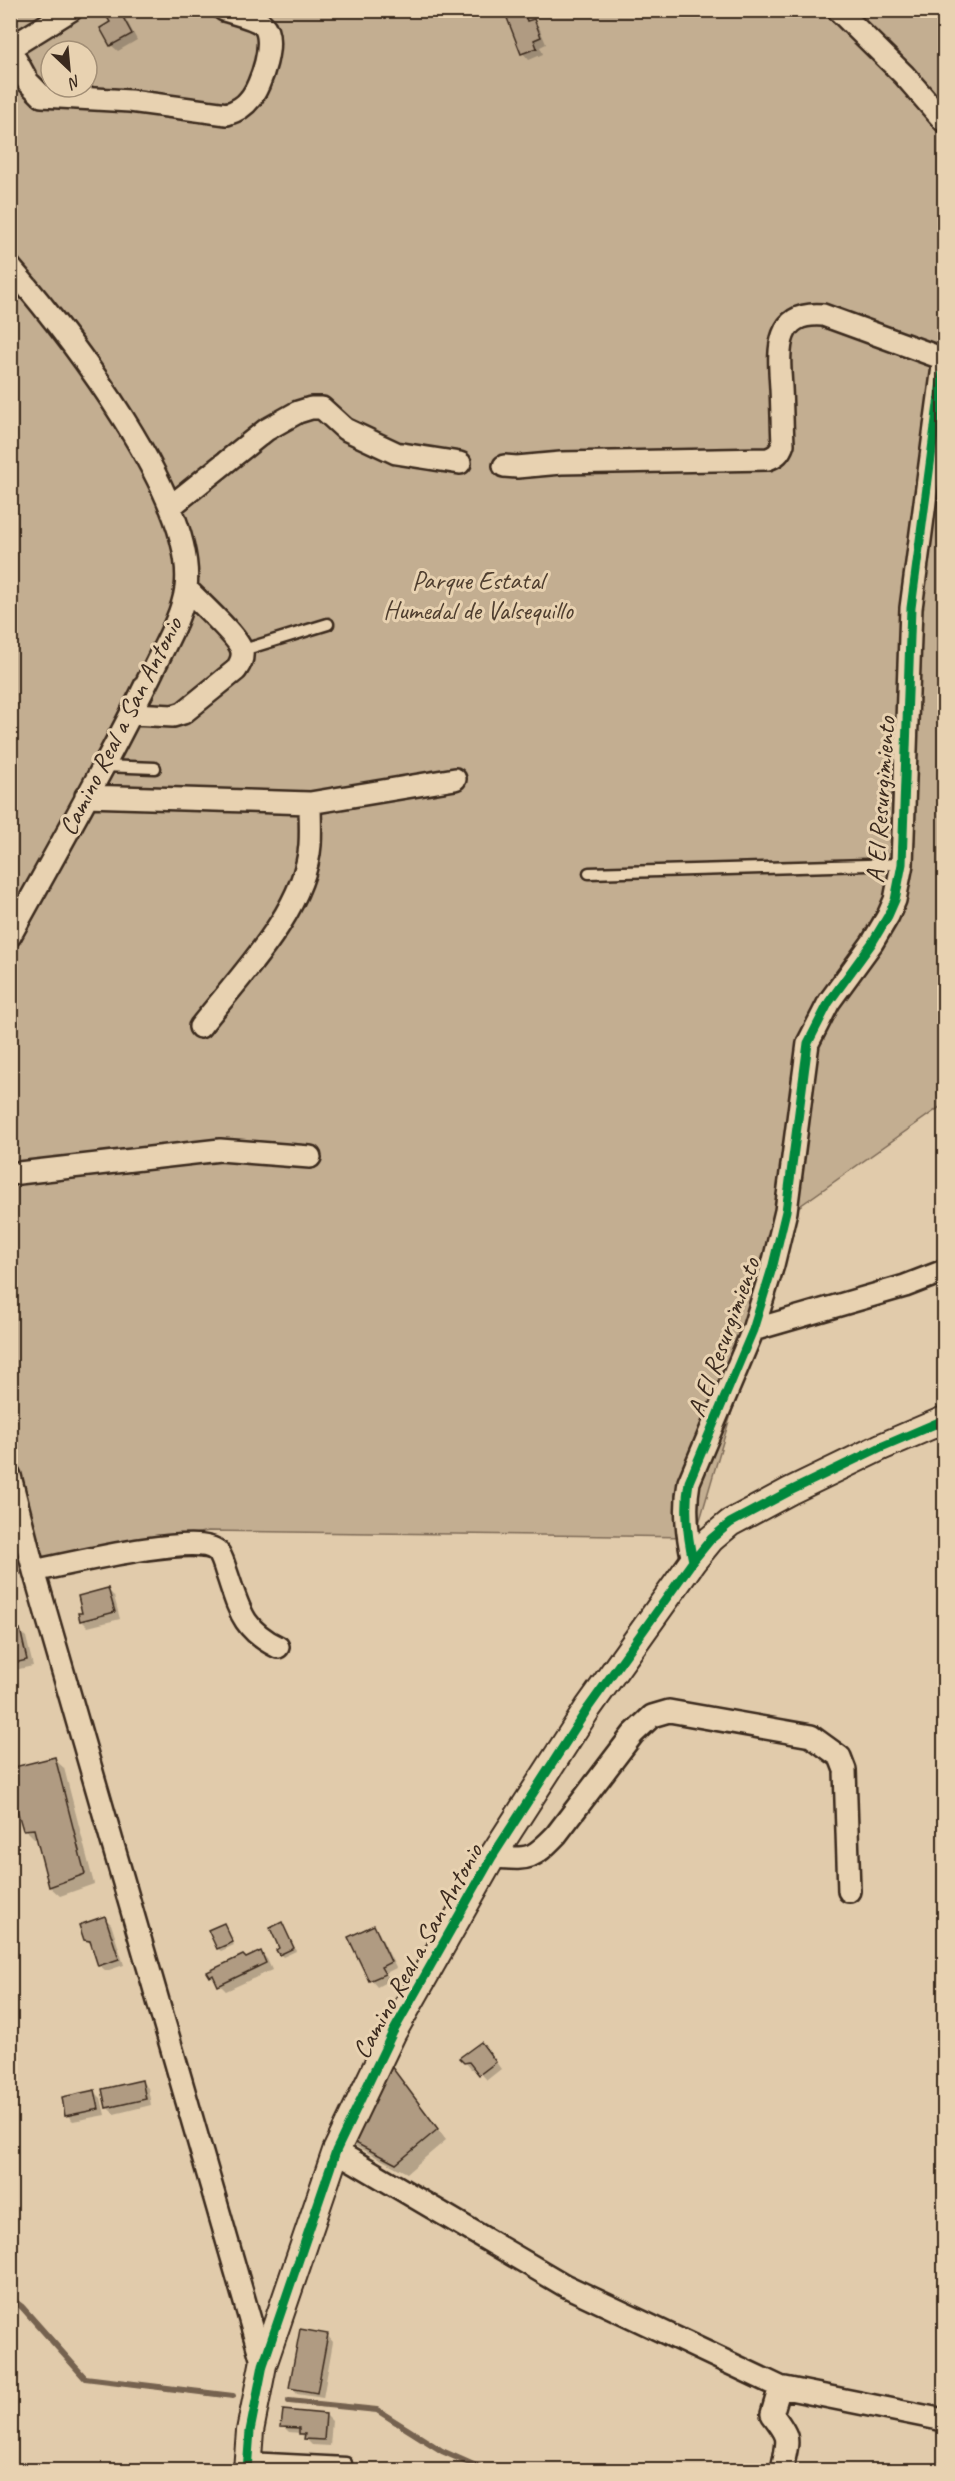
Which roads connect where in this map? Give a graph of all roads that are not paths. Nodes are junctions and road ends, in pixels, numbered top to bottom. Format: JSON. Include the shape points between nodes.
{"nodes":[{"id":1,"x":71,"y":10,"type":"edge"},
{"id":2,"x":224,"y":10,"type":"edge"},
{"id":3,"x":838,"y":10,"type":"edge"},
{"id":4,"x":10,"y":48,"type":"edge"},
{"id":5,"x":945,"y":121,"type":"edge"},
{"id":6,"x":10,"y":267,"type":"edge"},
{"id":7,"x":945,"y":359,"type":"edge"},
{"id":8,"x":460,"y":463,"type":"dead end"},
{"id":9,"x":504,"y":466,"type":"dead end"},
{"id":10,"x":170,"y":507,"type":"junction"},
{"id":11,"x":186,"y":588,"type":"junction"},
{"id":12,"x":328,"y":624,"type":"dead end"},
{"id":13,"x":243,"y":650,"type":"junction"},
{"id":14,"x":132,"y":714,"type":"junction"},
{"id":15,"x":103,"y":766,"type":"junction"},
{"id":16,"x":155,"y":768,"type":"dead end"},
{"id":17,"x":455,"y":779,"type":"dead end"},
{"id":18,"x":86,"y":796,"type":"junction"},
{"id":19,"x":310,"y":803,"type":"junction"},
{"id":20,"x":902,"y":864,"type":"junction"},
{"id":21,"x":588,"y":873,"type":"dead end"},
{"id":22,"x":10,"y":936,"type":"edge"},
{"id":23,"x":200,"y":1027,"type":"dead end"},
{"id":24,"x":310,"y":1157,"type":"dead end"},
{"id":25,"x":10,"y":1174,"type":"edge"},
{"id":26,"x":945,"y":1271,"type":"edge"},
{"id":27,"x":753,"y":1330,"type":"junction"},
{"id":28,"x":945,"y":1420,"type":"edge"},
{"id":29,"x":10,"y":1476,"type":"edge"},
{"id":30,"x":693,"y":1561,"type":"junction"},
{"id":31,"x":34,"y":1571,"type":"junction"},
{"id":32,"x":278,"y":1647,"type":"dead end"},
{"id":33,"x":492,"y":1857,"type":"junction"},
{"id":34,"x":849,"y":1891,"type":"dead end"},
{"id":35,"x":336,"y":2151,"type":"junction"},
{"id":36,"x":263,"y":2365,"type":"junction"},
{"id":37,"x":780,"y":2387,"type":"junction"},
{"id":38,"x":945,"y":2420,"type":"edge"},
{"id":39,"x":346,"y":2463,"type":"dead end"},
{"id":40,"x":248,"y":2464,"type":"edge"},
{"id":41,"x":782,"y":2470,"type":"edge"}],
"edges":[{"from":1,"to":4,"type":"street"},
{"from":2,"to":4,"type":"street","via":[[262,24],[268,33],[269,47],[252,98],[227,114],[42,96],[28,82]]},
{"from":3,"to":5,"type":"street"},
{"from":6,"to":10,"type":"street","name":"Camino Real a San Antonio","via":[[123,417]]},
{"from":7,"to":9,"type":"street","via":[[823,315],[805,315],[788,327],[779,346],[783,444],[780,453],[768,459]]},
{"from":7,"to":20,"type":"street","name":"A El Resurgimiento","via":[[911,608]]},
{"from":8,"to":10,"type":"street","via":[[396,453],[345,429],[322,408],[311,408],[280,420]]},
{"from":10,"to":11,"type":"street","name":"Camino Real a San Antonio","via":[[182,544]]},
{"from":11,"to":13,"type":"street"},
{"from":11,"to":14,"type":"street","name":"Camino Real a San Antonio","via":[[178,616]]},
{"from":12,"to":13,"type":"lane"},
{"from":13,"to":14,"type":"street","via":[[236,670],[183,713]]},
{"from":14,"to":15,"type":"street","name":"Camino Real a San Antonio"},
{"from":15,"to":16,"type":"lane"},
{"from":15,"to":18,"type":"street","name":"Camino Real a San Antonio"},
{"from":17,"to":19,"type":"street"},
{"from":18,"to":19,"type":"street"},
{"from":18,"to":22,"type":"street","name":"Camino Real a San Antonio"},
{"from":19,"to":23,"type":"street","via":[[310,846],[294,901],[283,922]]},
{"from":20,"to":21,"type":"lane"},
{"from":20,"to":27,"type":"street","name":"A El Resurgimiento","via":[[888,916],[829,1002],[808,1043],[786,1210]]},
{"from":24,"to":25,"type":"street","via":[[220,1150]]},
{"from":26,"to":27,"type":"street"},
{"from":27,"to":30,"type":"street","name":"A El Resurgimiento","via":[[689,1482],[687,1533]]},
{"from":28,"to":30,"type":"street","name":"Camino Real a San Antonio","via":[[810,1481],[730,1523]]},
{"from":29,"to":31,"type":"street","name":"Camino Real a San Antonio"},
{"from":30,"to":33,"type":"street","name":"Camino Real a San Antonio","via":[[588,1708]]},
{"from":31,"to":32,"type":"street","via":[[179,1544],[209,1546],[220,1553],[246,1623]]},
{"from":31,"to":36,"type":"street","name":"Camino Real a San Antonio"},
{"from":33,"to":34,"type":"street","via":[[526,1859],[542,1850],[633,1734],[652,1716],[669,1711],[811,1736],[840,1757],[845,1770]]},
{"from":33,"to":35,"type":"street","name":"Camino Real a San Antonio","via":[[393,2032]]},
{"from":35,"to":36,"type":"street","name":"Camino Real a San Antonio"},
{"from":35,"to":37,"type":"street","via":[[564,2285]]},
{"from":36,"to":40,"type":"street","name":"Camino Real a San Antonio"},
{"from":37,"to":38,"type":"street"},
{"from":37,"to":41,"type":"street","via":[[772,2414],[787,2433]]},
{"from":39,"to":40,"type":"lane"}]}
